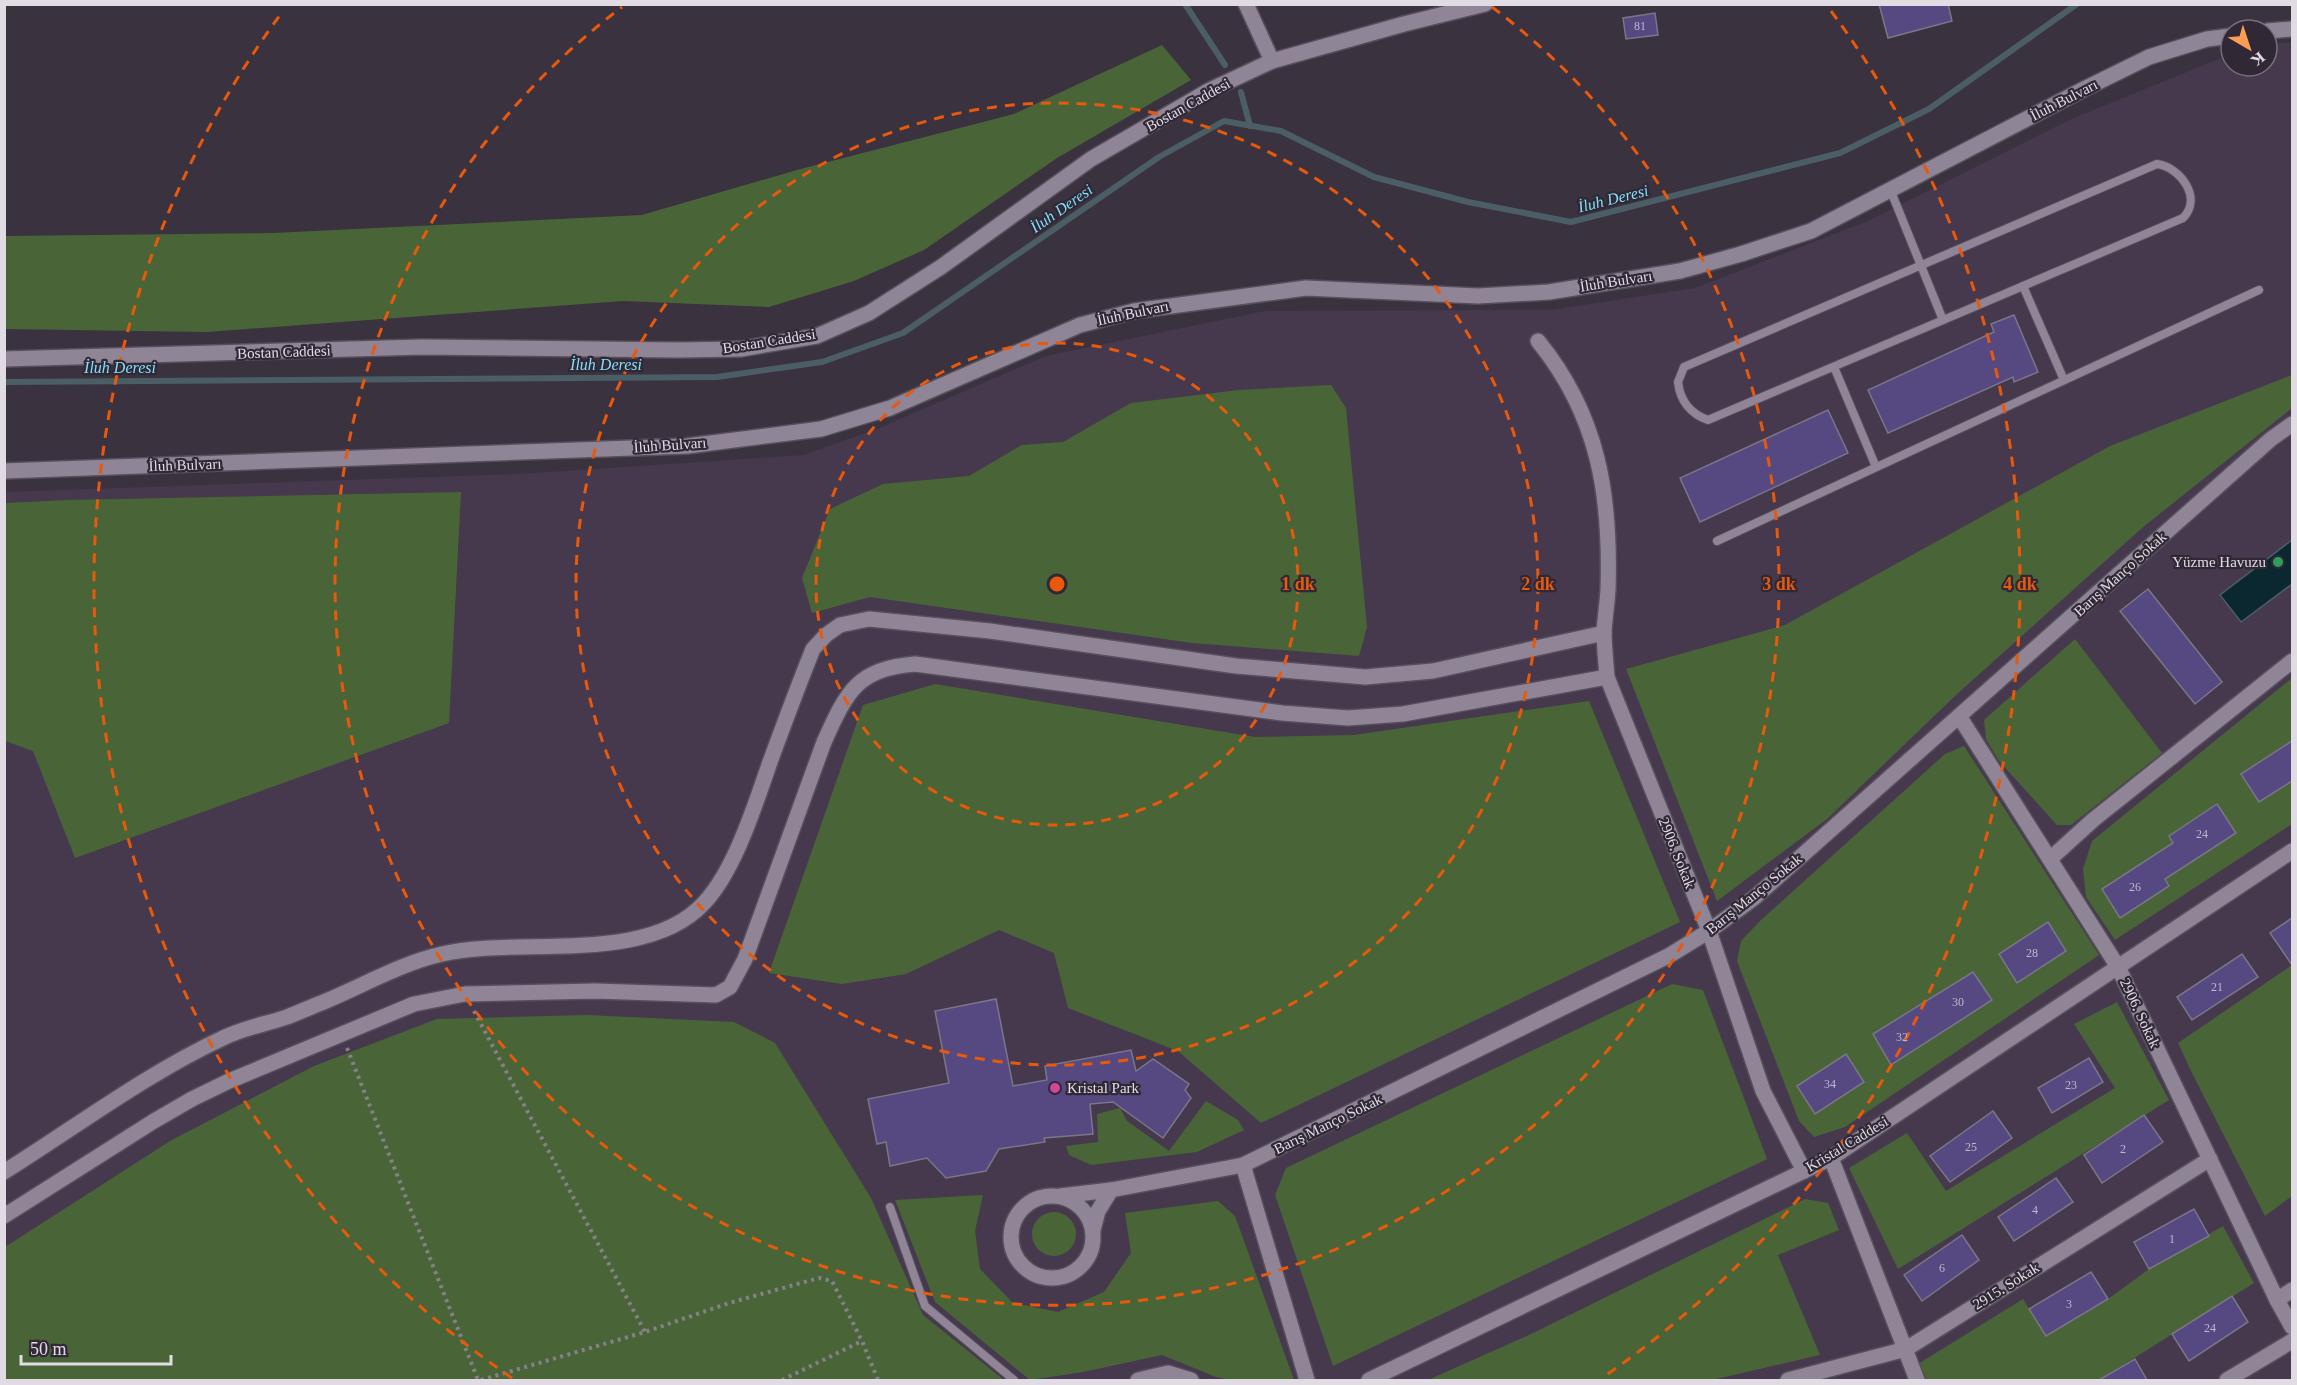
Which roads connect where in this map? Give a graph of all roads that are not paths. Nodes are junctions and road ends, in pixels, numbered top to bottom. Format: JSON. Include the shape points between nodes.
{"nodes":[{"id":1,"x":1246,"y":4,"type":"edge"},
{"id":2,"x":1485,"y":4,"type":"edge"},
{"id":3,"x":2219,"y":38,"type":"edge"},
{"id":4,"x":1272,"y":61,"type":"junction"},
{"id":5,"x":1890,"y":189,"type":"junction"},
{"id":6,"x":1920,"y":266,"type":"junction"},
{"id":7,"x":2023,"y":286,"type":"junction"},
{"id":8,"x":2259,"y":290,"type":"dead end"},
{"id":9,"x":1943,"y":320,"type":"junction"},
{"id":10,"x":1538,"y":341,"type":"dead end"},
{"id":11,"x":4,"y":358,"type":"edge"},
{"id":12,"x":1834,"y":367,"type":"junction"},
{"id":13,"x":2064,"y":380,"type":"junction"},
{"id":14,"x":2292,"y":424,"type":"edge"},
{"id":15,"x":1876,"y":467,"type":"junction"},
{"id":16,"x":4,"y":471,"type":"edge"},
{"id":17,"x":1717,"y":541,"type":"dead end"},
{"id":18,"x":1604,"y":633,"type":"junction"},
{"id":19,"x":2292,"y":661,"type":"edge"},
{"id":20,"x":1607,"y":677,"type":"junction"},
{"id":21,"x":1959,"y":716,"type":"junction"},
{"id":22,"x":2292,"y":851,"type":"edge"},
{"id":23,"x":2050,"y":859,"type":"junction"},
{"id":24,"x":1708,"y":932,"type":"junction"},
{"id":25,"x":2118,"y":967,"type":"junction"},
{"id":26,"x":1831,"y":1158,"type":"junction"},
{"id":27,"x":2210,"y":1159,"type":"junction"},
{"id":28,"x":1243,"y":1166,"type":"junction"},
{"id":29,"x":1804,"y":1171,"type":"junction"},
{"id":30,"x":4,"y":1173,"type":"edge"},
{"id":31,"x":1111,"y":1190,"type":"junction"},
{"id":32,"x":1054,"y":1196,"type":"junction"},
{"id":33,"x":890,"y":1207,"type":"dead end"},
{"id":34,"x":4,"y":1216,"type":"edge"},
{"id":35,"x":1093,"y":1230,"type":"junction"},
{"id":36,"x":2292,"y":1290,"type":"edge"},
{"id":37,"x":2277,"y":1300,"type":"junction"},
{"id":38,"x":2292,"y":1327,"type":"edge"},
{"id":39,"x":2292,"y":1341,"type":"edge"},
{"id":40,"x":1906,"y":1349,"type":"junction"},
{"id":41,"x":1170,"y":1377,"type":"edge"},
{"id":42,"x":1816,"y":1377,"type":"edge"},
{"id":43,"x":1014,"y":1380,"type":"edge"},
{"id":44,"x":1138,"y":1380,"type":"edge"},
{"id":45,"x":1191,"y":1380,"type":"edge"},
{"id":46,"x":1307,"y":1380,"type":"edge"},
{"id":47,"x":1370,"y":1380,"type":"edge"},
{"id":48,"x":1788,"y":1380,"type":"edge"},
{"id":49,"x":1917,"y":1380,"type":"edge"},
{"id":50,"x":2227,"y":1380,"type":"edge"}],
"edges":[{"from":1,"to":4,"type":"street"},
{"from":2,"to":4,"type":"street","name":"Bostan Caddesi"},
{"from":3,"to":5,"type":"street","name":"İluh Bulvarı","via":[[2149,57]]},
{"from":4,"to":11,"type":"street","name":"Bostan Caddesi","via":[[1208,91],[1090,159],[941,267],[869,313],[817,336],[741,349],[422,347]]},
{"from":5,"to":6,"type":"lane"},
{"from":5,"to":16,"type":"street","name":"İluh Bulvarı","via":[[1801,234],[1680,271],[1618,282],[1549,292],[1478,296],[1306,288],[1134,311],[1080,325],[890,408],[821,429],[687,446]]},
{"from":6,"to":7,"type":"lane","via":[[2157,164],[2180,174],[2191,201],[2183,218]]},
{"from":6,"to":9,"type":"lane"},
{"from":6,"to":12,"type":"lane","via":[[1684,367],[1678,382],[1687,407],[1708,420]]},
{"from":7,"to":9,"type":"lane"},
{"from":7,"to":13,"type":"lane"},
{"from":8,"to":13,"type":"lane"},
{"from":9,"to":12,"type":"lane"},
{"from":10,"to":18,"type":"street","name":"2906. Sokak","via":[[1560,367],[1578,403],[1602,472],[1608,591]]},
{"from":12,"to":15,"type":"lane"},
{"from":13,"to":15,"type":"lane"},
{"from":14,"to":21,"type":"street","name":"Barış Manço Sokak"},
{"from":15,"to":17,"type":"lane"},
{"from":18,"to":20,"type":"street","name":"2906. Sokak"},
{"from":18,"to":30,"type":"street","via":[[1433,670],[1365,677],[1236,666],[990,631],[877,620],[840,625],[813,649],[737,849],[714,891],[691,915],[674,926],[634,939],[458,951],[421,960],[288,1016],[224,1037],[153,1076]]},
{"from":19,"to":23,"type":"street"},
{"from":20,"to":24,"type":"street","name":"2906. Sokak"},
{"from":20,"to":34,"type":"street","via":[[1403,714],[1348,718],[1282,713],[915,664],[879,670],[853,689],[838,711],[745,959],[730,987],[716,995],[595,991],[465,994],[414,1004],[192,1099]]},
{"from":21,"to":23,"type":"street","name":"2906. Sokak"},
{"from":21,"to":24,"type":"street","name":"Barış Manço Sokak","via":[[1754,898]]},
{"from":22,"to":25,"type":"street","name":"Kristal Caddesi"},
{"from":23,"to":25,"type":"street","name":"2906. Sokak"},
{"from":24,"to":28,"type":"street","name":"Barış Manço Sokak","via":[[1660,960]]},
{"from":24,"to":29,"type":"street","name":"2906. Sokak","via":[[1763,1090]]},
{"from":25,"to":26,"type":"street","name":"Kristal Caddesi"},
{"from":25,"to":27,"type":"street","name":"2906. Sokak"},
{"from":26,"to":29,"type":"street","name":"Kristal Caddesi"},
{"from":26,"to":40,"type":"street"},
{"from":27,"to":37,"type":"street","name":"2906. Sokak"},
{"from":27,"to":40,"type":"street","name":"2915. Sokak"},
{"from":28,"to":31,"type":"street","name":"Barış Manço Sokak"},
{"from":28,"to":46,"type":"street"},
{"from":29,"to":47,"type":"street","name":"Kristal Caddesi"},
{"from":31,"to":32,"type":"street","name":"Barış Manço Sokak"},
{"from":31,"to":35,"type":"street","via":[[1098,1211]]},
{"from":32,"to":35,"type":"street","via":[[1080,1207]]},
{"from":32,"to":35,"type":"street","via":[[1028,1204],[1012,1228],[1011,1242],[1023,1267],[1046,1278],[1071,1274],[1089,1255]]},
{"from":33,"to":43,"type":"lane","via":[[926,1306]]},
{"from":36,"to":37,"type":"street"},
{"from":37,"to":38,"type":"street","name":"2906. Sokak"},
{"from":39,"to":50,"type":"street"},
{"from":40,"to":42,"type":"street","name":"2915. Sokak"},
{"from":40,"to":49,"type":"street"},
{"from":41,"to":44,"type":"street"},
{"from":41,"to":45,"type":"street"},
{"from":42,"to":48,"type":"street","name":"2915. Sokak"}]}
